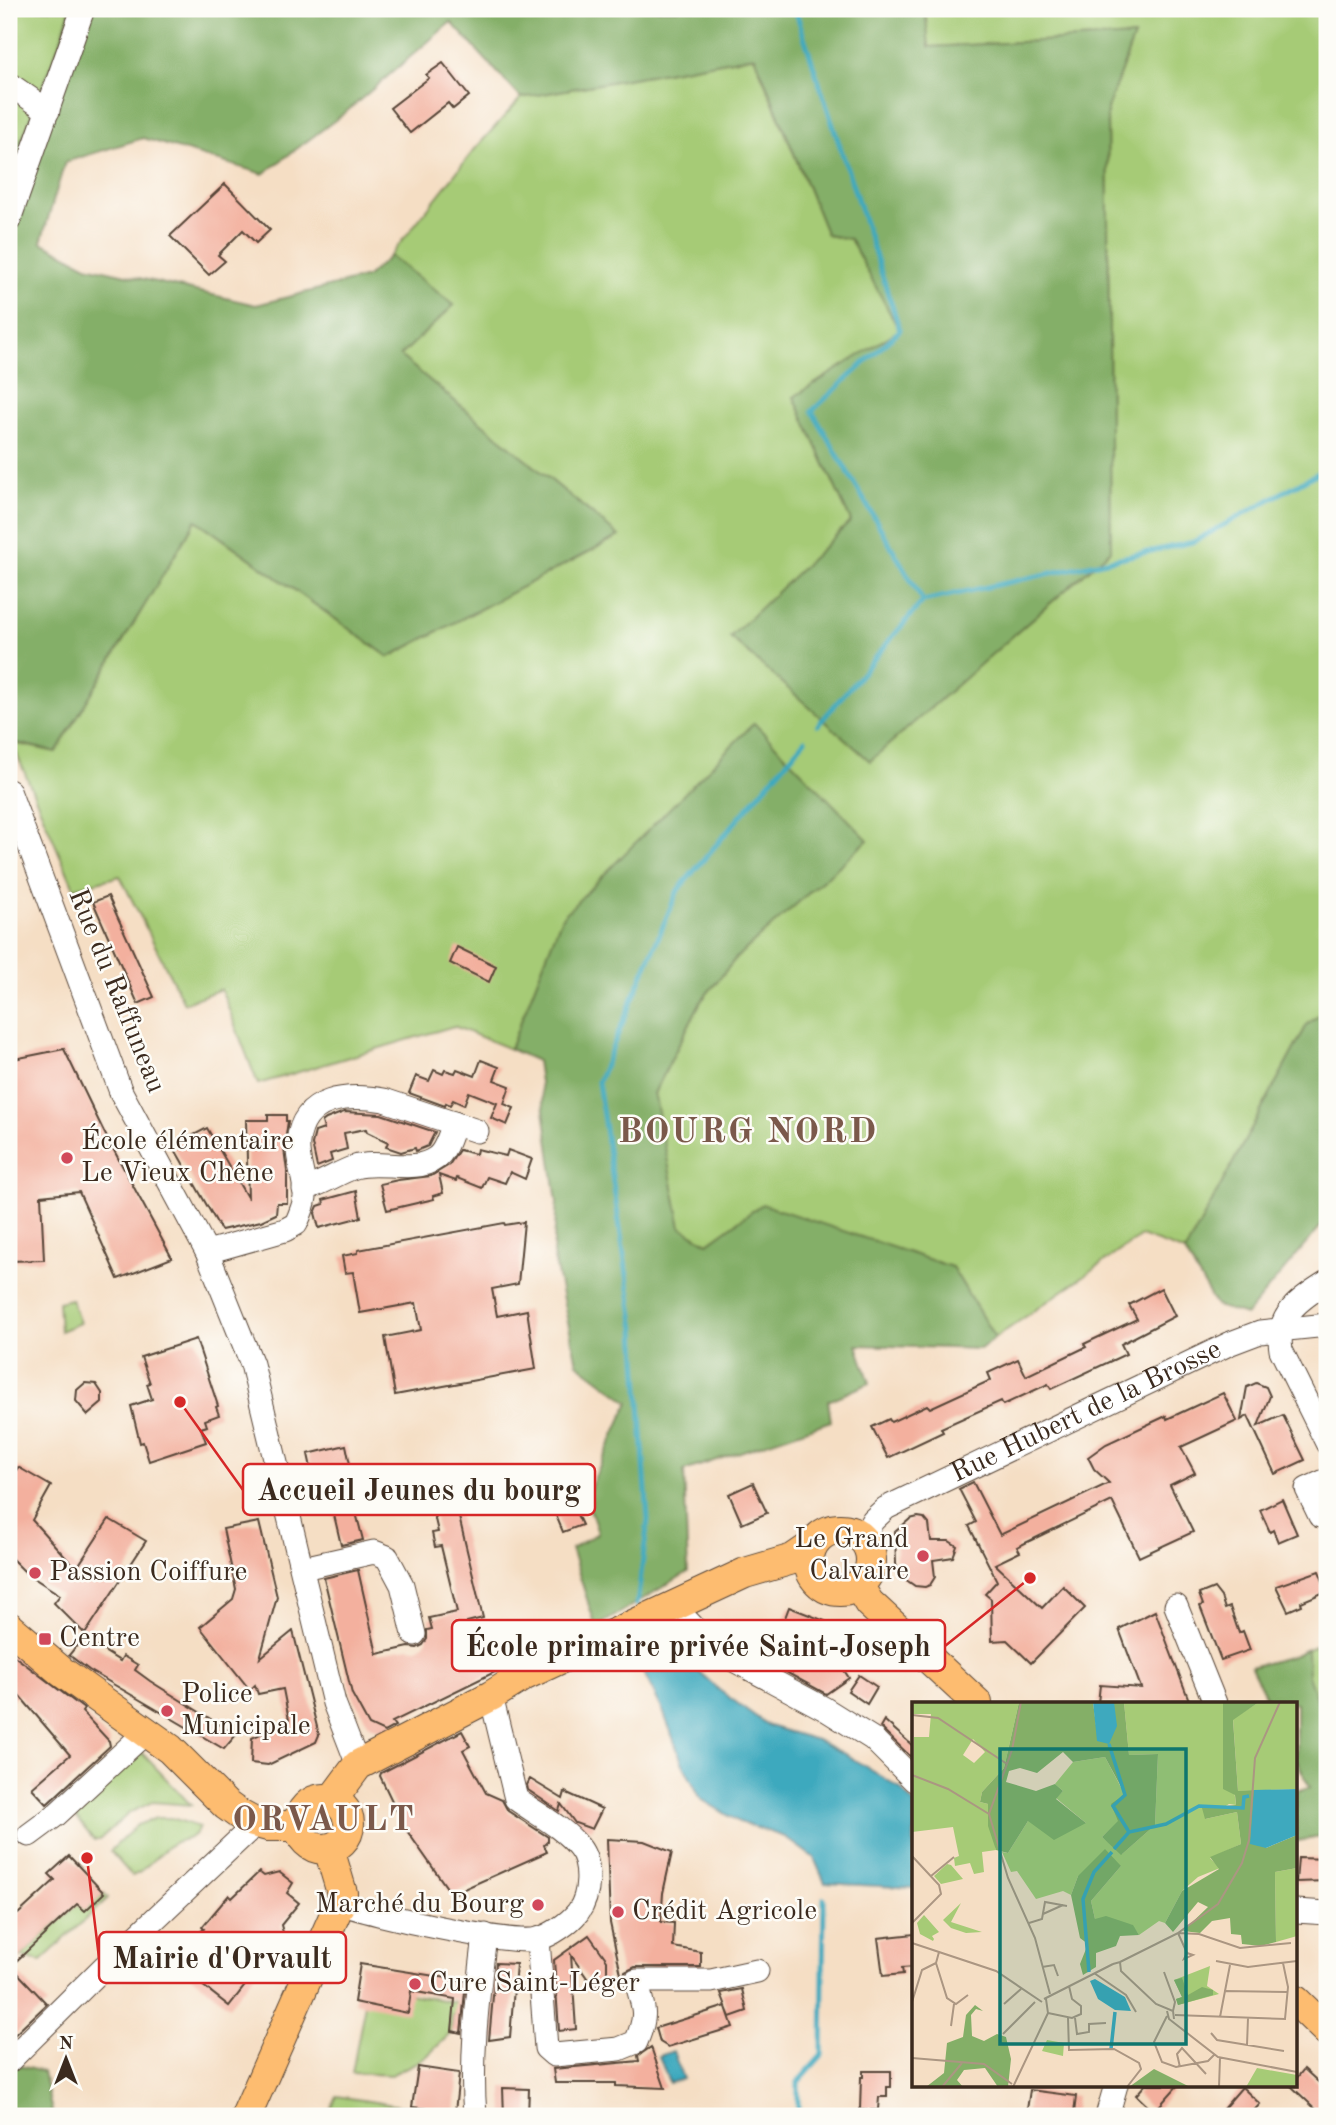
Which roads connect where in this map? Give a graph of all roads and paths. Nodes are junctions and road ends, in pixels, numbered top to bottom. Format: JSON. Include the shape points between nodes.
{"nodes":[{"id":1,"x":83,"y":9,"type":"edge"},
{"id":2,"x":9,"y":84,"type":"edge"},
{"id":3,"x":48,"y":111,"type":"junction"},
{"id":4,"x":9,"y":220,"type":"edge"},
{"id":5,"x":9,"y":791,"type":"edge"},
{"id":6,"x":454,"y":1124,"type":"junction"},
{"id":7,"x":477,"y":1131,"type":"dead end"},
{"id":8,"x":304,"y":1189,"type":"junction"},
{"id":9,"x":207,"y":1252,"type":"junction"},
{"id":10,"x":1327,"y":1282,"type":"edge"},
{"id":11,"x":1327,"y":1325,"type":"edge"},
{"id":12,"x":1281,"y":1329,"type":"junction"},
{"id":13,"x":1327,"y":1443,"type":"edge"},
{"id":14,"x":1327,"y":1480,"type":"edge"},
{"id":15,"x":1327,"y":1513,"type":"edge"},
{"id":16,"x":862,"y":1538,"type":"junction"},
{"id":17,"x":812,"y":1546,"type":"junction"},
{"id":18,"x":772,"y":1566,"type":"junction"},
{"id":19,"x":303,"y":1568,"type":"junction"},
{"id":20,"x":813,"y":1576,"type":"junction"},
{"id":21,"x":858,"y":1585,"type":"junction"},
{"id":22,"x":1176,"y":1606,"type":"dead end"},
{"id":23,"x":654,"y":1616,"type":"junction"},
{"id":24,"x":9,"y":1627,"type":"edge"},
{"id":25,"x":414,"y":1634,"type":"dead end"},
{"id":26,"x":491,"y":1696,"type":"junction"},
{"id":27,"x":975,"y":1702,"type":"edge"},
{"id":28,"x":1215,"y":1702,"type":"edge"},
{"id":29,"x":147,"y":1731,"type":"junction"},
{"id":30,"x":358,"y":1765,"type":"junction"},
{"id":31,"x":912,"y":1778,"type":"edge"},
{"id":32,"x":332,"y":1800,"type":"junction"},
{"id":33,"x":253,"y":1822,"type":"junction"},
{"id":34,"x":299,"y":1826,"type":"junction"},
{"id":35,"x":29,"y":1835,"type":"dead end"},
{"id":36,"x":329,"y":1849,"type":"junction"},
{"id":37,"x":340,"y":1903,"type":"junction"},
{"id":38,"x":1298,"y":1911,"type":"edge"},
{"id":39,"x":1327,"y":1913,"type":"edge"},
{"id":40,"x":485,"y":1935,"type":"junction"},
{"id":41,"x":538,"y":1939,"type":"junction"},
{"id":42,"x":757,"y":1971,"type":"dead end"},
{"id":43,"x":1298,"y":2003,"type":"edge"},
{"id":44,"x":1327,"y":2031,"type":"edge"},
{"id":45,"x":13,"y":2056,"type":"edge"},
{"id":46,"x":1116,"y":2086,"type":"edge"},
{"id":47,"x":246,"y":2116,"type":"edge"},
{"id":48,"x":475,"y":2116,"type":"edge"},
{"id":49,"x":1107,"y":2116,"type":"edge"}],
"edges":[{"from":1,"to":3,"type":"street"},
{"from":2,"to":3,"type":"street"},
{"from":3,"to":4,"type":"street"},
{"from":5,"to":9,"type":"street","name":"Rue du Raffuneau","via":[[121,1092]]},
{"from":6,"to":7,"type":"street"},
{"from":6,"to":8,"type":"street","via":[[436,1158],[419,1164],[354,1167]]},
{"from":6,"to":8,"type":"street","via":[[384,1100],[353,1096],[321,1104],[302,1127],[298,1143]]},
{"from":8,"to":9,"type":"street","via":[[296,1224]]},
{"from":9,"to":19,"type":"street","name":"Rue du Raffuneau","via":[[253,1364]]},
{"from":10,"to":12,"type":"street","via":[[1292,1307]]},
{"from":11,"to":12,"type":"street","name":"Rue Hubert de la Brosse"},
{"from":12,"to":13,"type":"street","via":[[1281,1350]]},
{"from":12,"to":16,"type":"street","name":"Rue Hubert de la Brosse","via":[[1231,1343],[921,1490],[886,1508]]},
{"from":14,"to":15,"type":"street","via":[[1307,1489],[1320,1516]]},
{"from":16,"to":17,"type":"main road","via":[[841,1529],[829,1531]]},
{"from":16,"to":21,"type":"main road","via":[[871,1557],[870,1568]]},
{"from":17,"to":18,"type":"main road"},
{"from":17,"to":20,"type":"main road"},
{"from":18,"to":20,"type":"main road"},
{"from":18,"to":23,"type":"main road","via":[[746,1573]]},
{"from":19,"to":25,"type":"street","via":[[374,1552],[387,1557],[402,1585]]},
{"from":19,"to":30,"type":"street","name":"Rue du Raffuneau","via":[[334,1703]]},
{"from":20,"to":21,"type":"main road","via":[[828,1588],[849,1590]]},
{"from":21,"to":27,"type":"main road","via":[[869,1603]]},
{"from":22,"to":28,"type":"street"},
{"from":23,"to":26,"type":"main road","via":[[523,1676]]},
{"from":23,"to":31,"type":"street","via":[[703,1637],[730,1658],[873,1739]]},
{"from":24,"to":29,"type":"main road","via":[[62,1672]]},
{"from":26,"to":30,"type":"main road"},
{"from":26,"to":41,"type":"street","via":[[516,1800],[570,1836],[582,1850],[588,1869],[579,1911]]},
{"from":29,"to":33,"type":"main road","via":[[226,1805]]},
{"from":29,"to":35,"type":"street"},
{"from":30,"to":32,"type":"main road"},
{"from":32,"to":34,"type":"main road","via":[[308,1804]]},
{"from":32,"to":36,"type":"main road","via":[[347,1812],[349,1830],[345,1839]]},
{"from":33,"to":34,"type":"main road"},
{"from":33,"to":45,"type":"street"},
{"from":34,"to":36,"type":"main road","via":[[309,1845]]},
{"from":36,"to":37,"type":"main road","via":[[342,1892]]},
{"from":37,"to":40,"type":"street"},
{"from":37,"to":47,"type":"main road"},
{"from":38,"to":39,"type":"street"},
{"from":40,"to":41,"type":"street"},
{"from":40,"to":48,"type":"street","via":[[472,2083]]},
{"from":41,"to":42,"type":"street","via":[[546,2048],[554,2055],[619,2049],[636,2042],[645,2012],[636,1981],[711,1981]]},
{"from":43,"to":44,"type":"main road"},
{"from":46,"to":49,"type":"street"}]}
